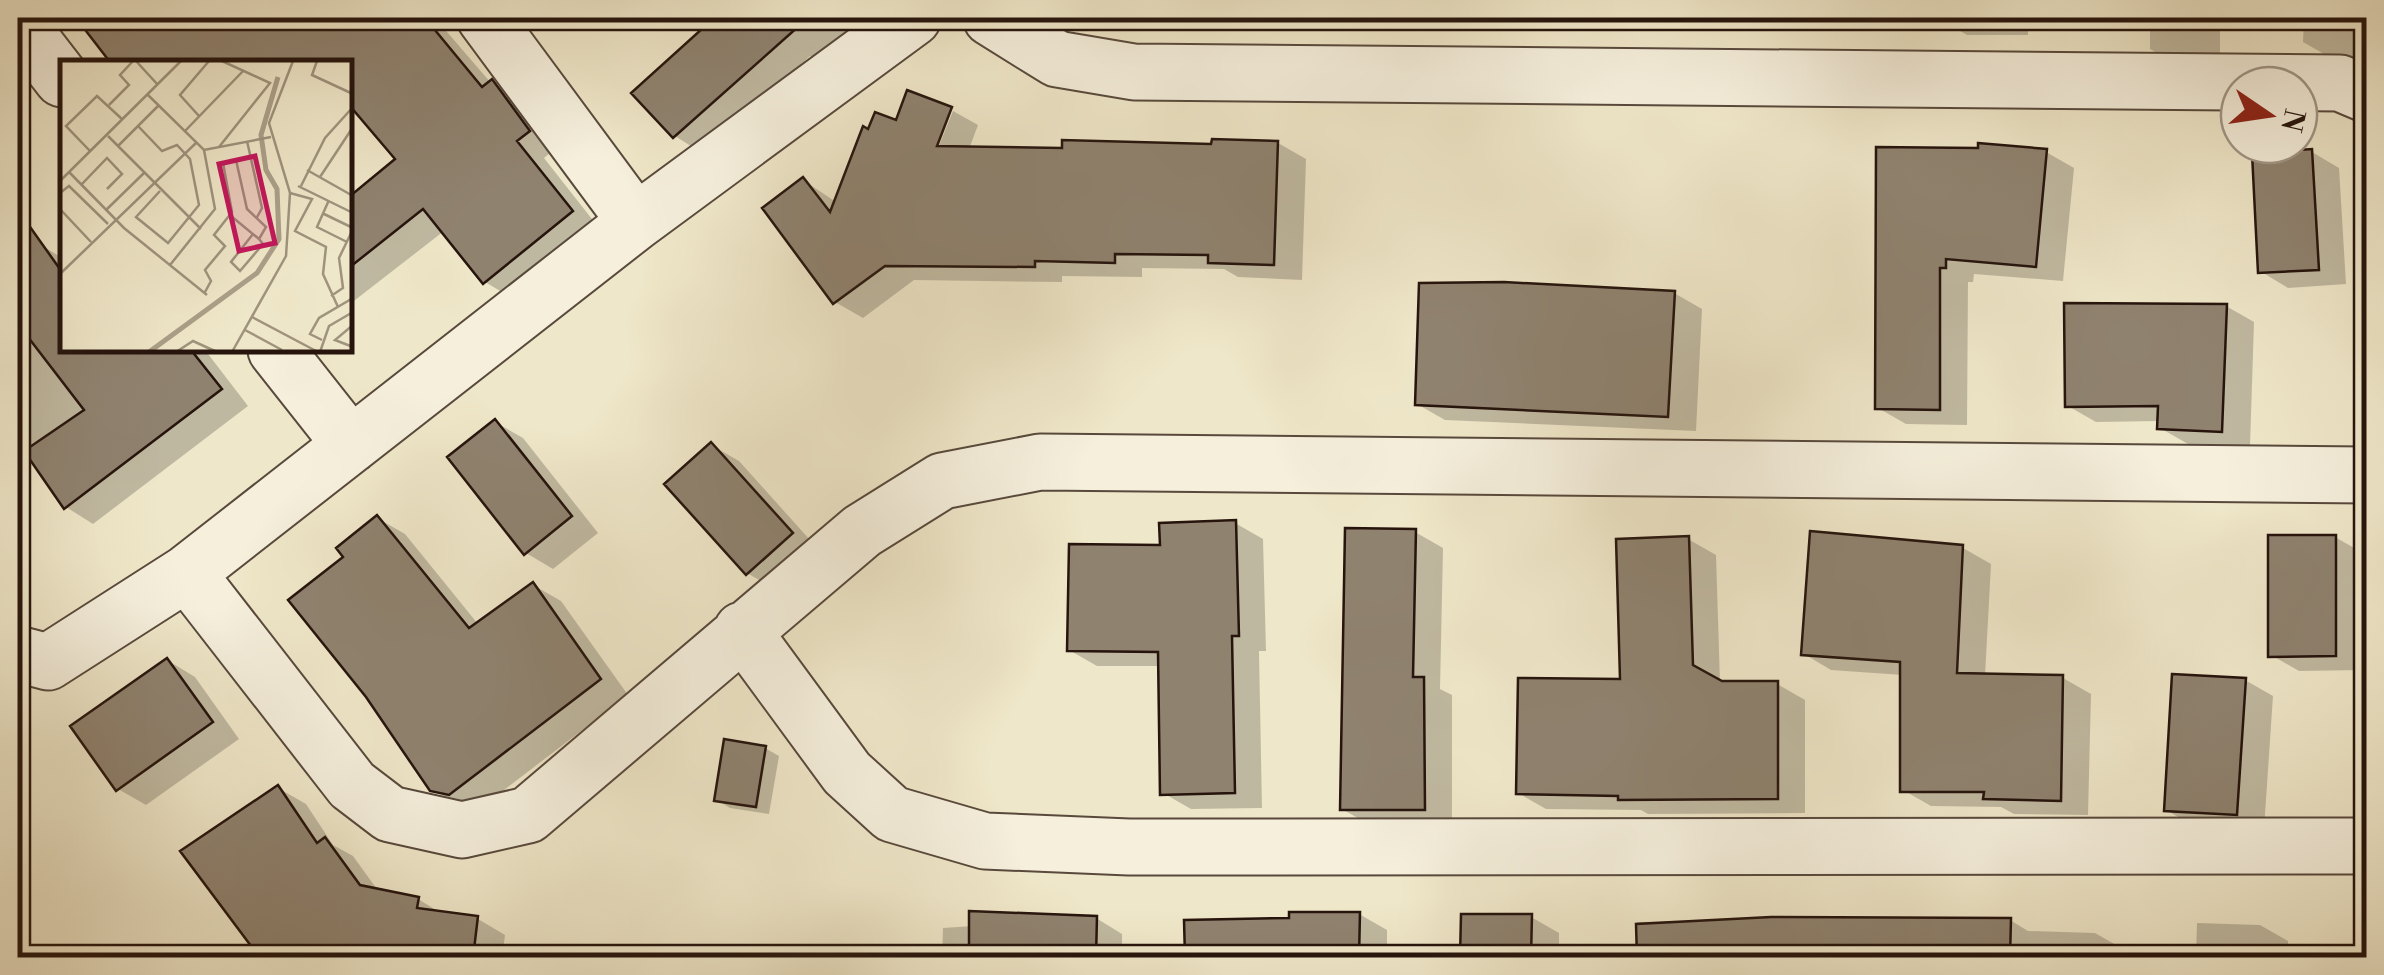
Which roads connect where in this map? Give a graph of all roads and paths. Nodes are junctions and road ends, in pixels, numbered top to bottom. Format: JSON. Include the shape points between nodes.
{"nodes":[{"id":1,"x":484,"y":18,"type":"edge"},
{"id":2,"x":912,"y":18,"type":"edge"},
{"id":3,"x":990,"y":18,"type":"edge"},
{"id":4,"x":18,"y":22,"type":"edge"},
{"id":5,"x":60,"y":76,"type":"edge"},
{"id":6,"x":2366,"y":94,"type":"edge"},
{"id":7,"x":636,"y":222,"type":"junction"},
{"id":8,"x":278,"y":352,"type":"edge"},
{"id":9,"x":351,"y":445,"type":"junction"},
{"id":10,"x":2366,"y":475,"type":"edge"},
{"id":11,"x":187,"y":573,"type":"junction"},
{"id":12,"x":742,"y":630,"type":"junction"},
{"id":13,"x":18,"y":654,"type":"edge"},
{"id":14,"x":2366,"y":846,"type":"edge"}],
"edges":[{"from":1,"to":7,"type":"street"},
{"from":2,"to":7,"type":"street"},
{"from":3,"to":6,"type":"street","via":[[1057,59],[1134,72],[2340,82]]},
{"from":4,"to":5,"type":"street"},
{"from":7,"to":9,"type":"street"},
{"from":8,"to":9,"type":"street"},
{"from":9,"to":11,"type":"street"},
{"from":10,"to":12,"type":"street","via":[[1040,462],[942,481],[862,531]]},
{"from":11,"to":12,"type":"street","via":[[352,785],[390,814],[462,830],[528,815]]},
{"from":11,"to":13,"type":"street","via":[[48,662]]},
{"from":12,"to":14,"type":"street","via":[[847,773],[892,814],[985,841],[1129,847]]}]}
